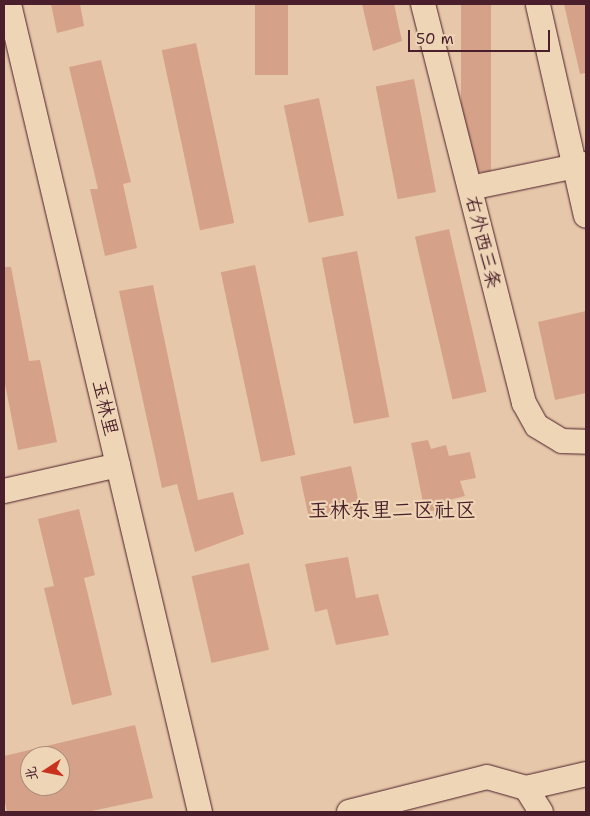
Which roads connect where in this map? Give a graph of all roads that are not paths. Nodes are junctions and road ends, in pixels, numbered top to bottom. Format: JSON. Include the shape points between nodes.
{"nodes":[{"id":1,"x":9,"y":4,"type":"edge"},
{"id":2,"x":423,"y":4,"type":"edge"},
{"id":3,"x":538,"y":5,"type":"dead end"},
{"id":4,"x":580,"y":165,"type":"edge"},
{"id":5,"x":470,"y":188,"type":"junction"},
{"id":6,"x":586,"y":216,"type":"edge"},
{"id":7,"x":586,"y":442,"type":"edge"},
{"id":8,"x":118,"y":465,"type":"junction"},
{"id":9,"x":4,"y":490,"type":"edge"},
{"id":10,"x":586,"y":774,"type":"edge"},
{"id":11,"x":526,"y":788,"type":"junction"},
{"id":12,"x":200,"y":812,"type":"edge"},
{"id":13,"x":349,"y":812,"type":"edge"},
{"id":14,"x":540,"y":812,"type":"edge"}],
"edges":[{"from":1,"to":8,"type":"street","name":"玉林里"},
{"from":2,"to":5,"type":"street","name":"右外西三条"},
{"from":3,"to":4,"type":"street"},
{"from":4,"to":5,"type":"street"},
{"from":4,"to":6,"type":"street"},
{"from":5,"to":7,"type":"street","name":"右外西三条","via":[[524,403],[537,426],[562,441]]},
{"from":8,"to":9,"type":"street"},
{"from":8,"to":12,"type":"street","name":"玉林里"},
{"from":10,"to":11,"type":"street"},
{"from":11,"to":13,"type":"street","via":[[487,777]]},
{"from":11,"to":14,"type":"street"}]}
